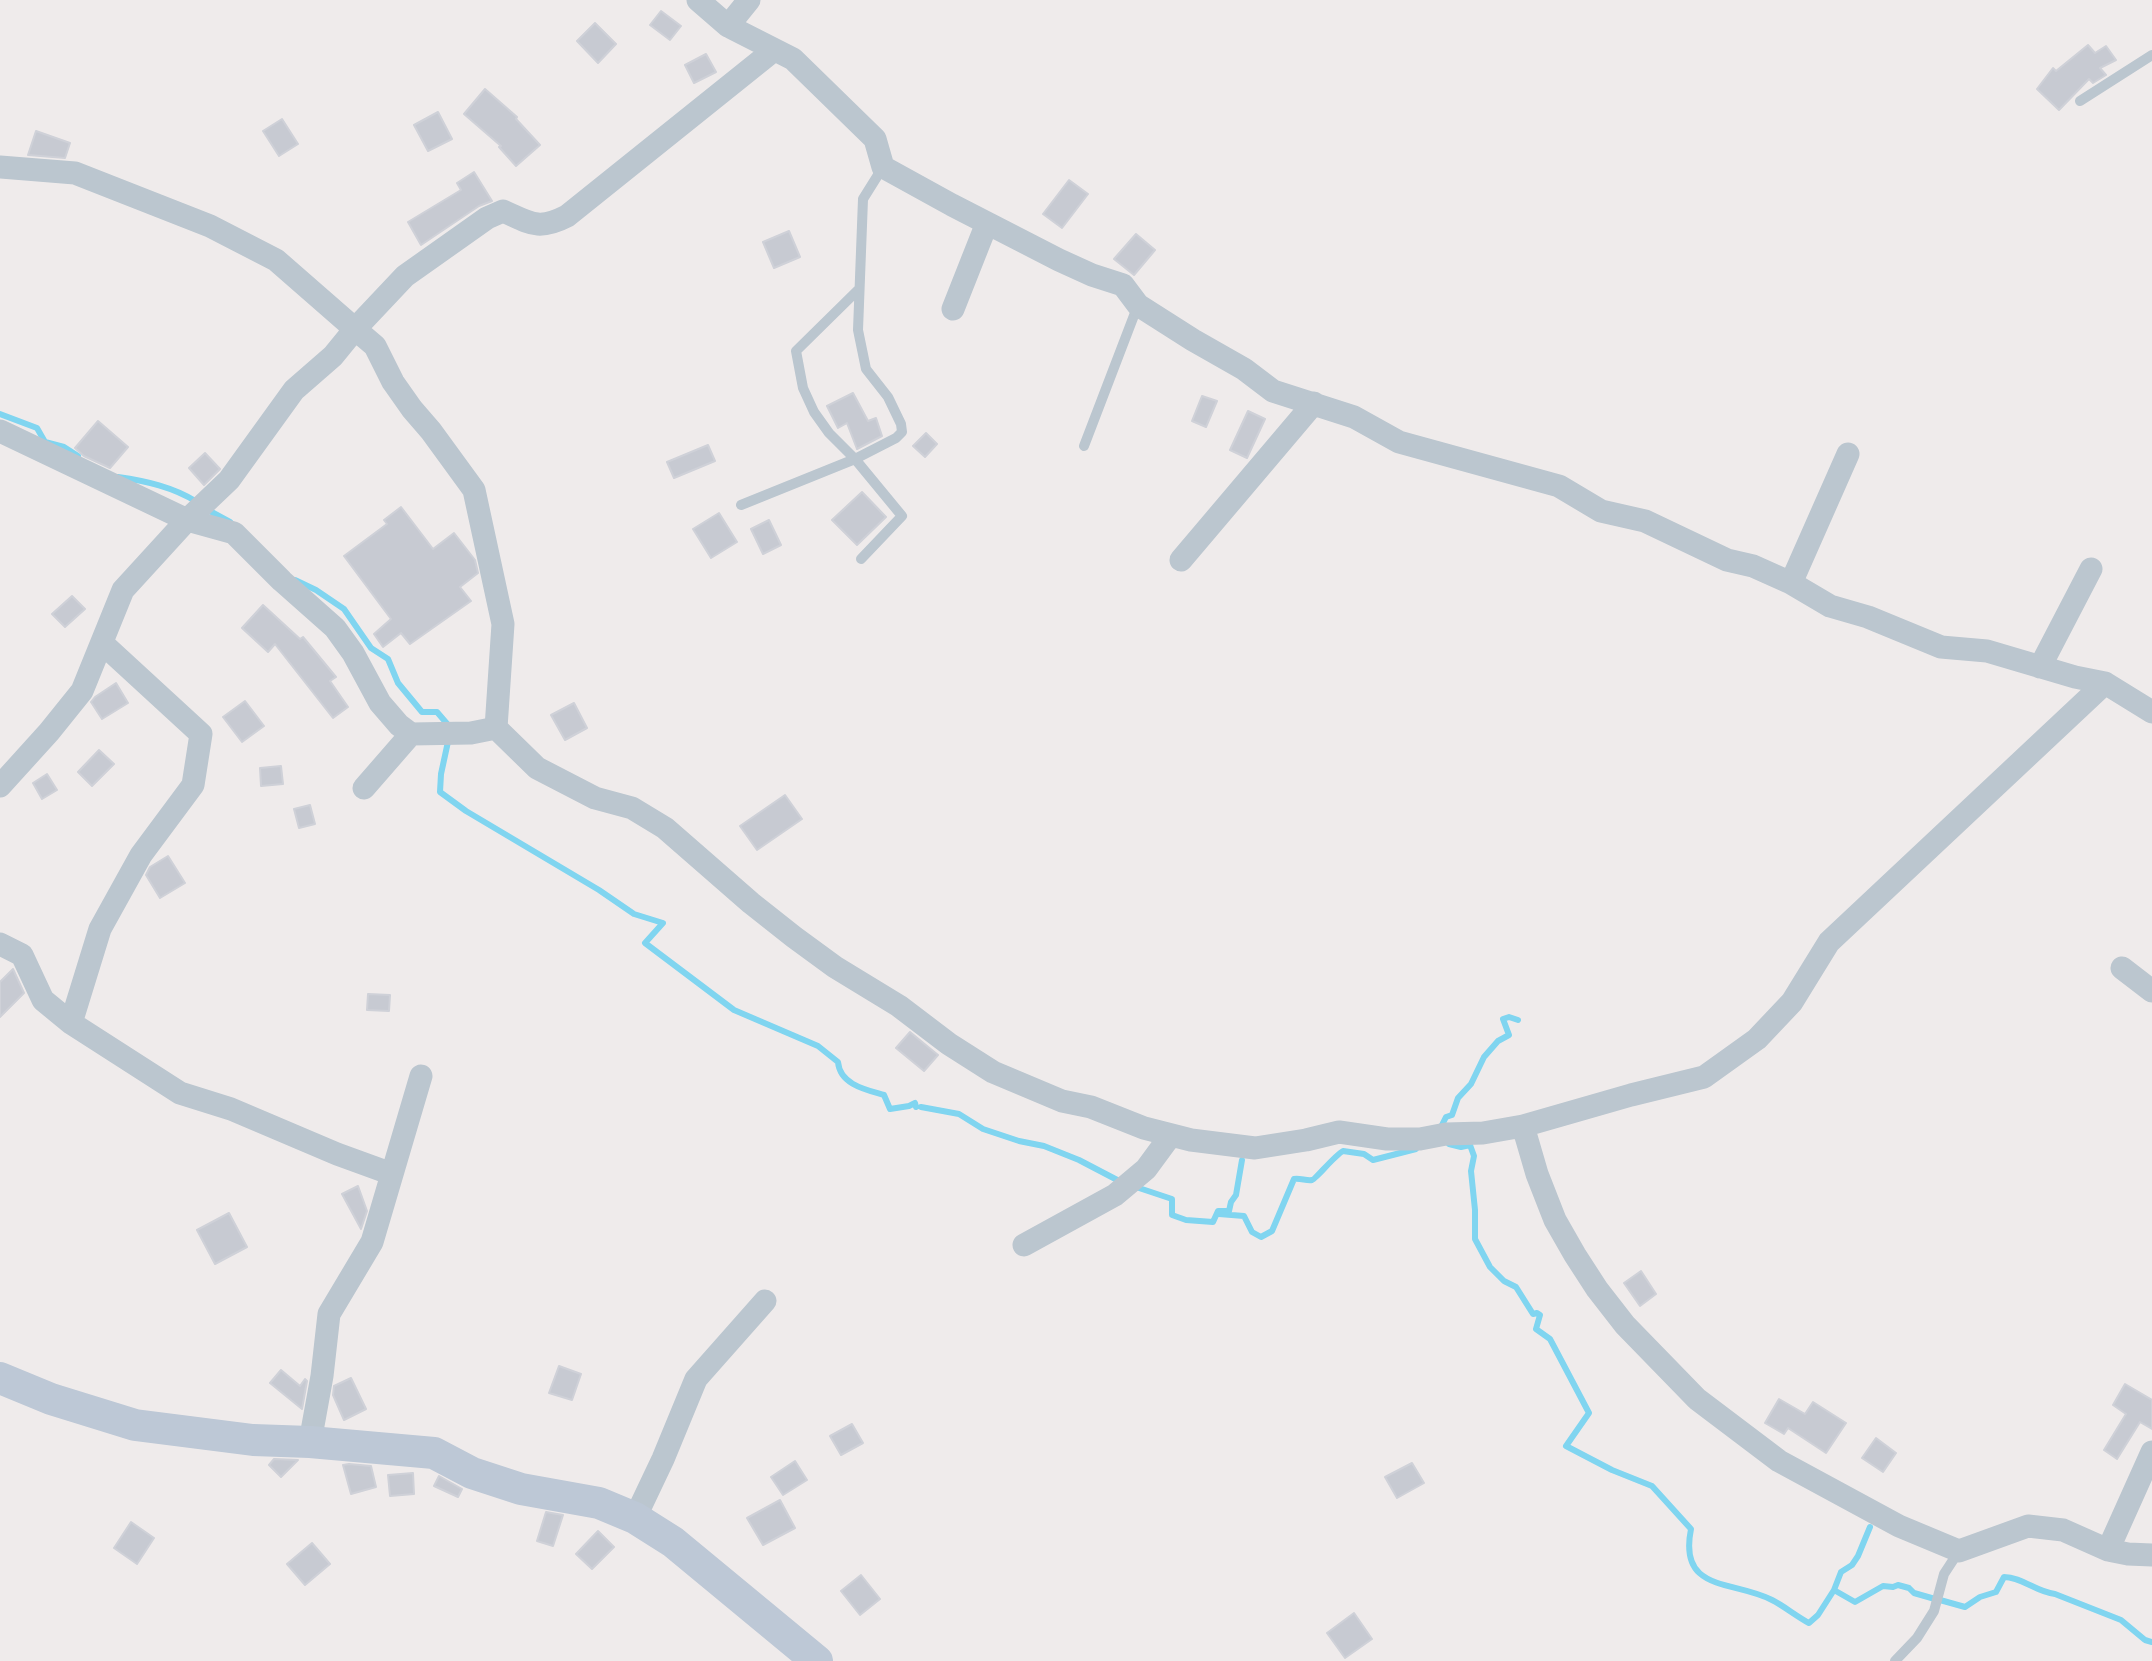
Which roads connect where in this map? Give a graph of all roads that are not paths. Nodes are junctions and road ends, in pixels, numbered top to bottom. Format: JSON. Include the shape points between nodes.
{"nodes":[{"id":1,"x":698,"y":0,"type":"edge"},
{"id":2,"x":749,"y":0,"type":"edge"},
{"id":3,"x":728,"y":26,"type":"junction"},
{"id":4,"x":774,"y":50,"type":"junction"},
{"id":5,"x":2152,"y":55,"type":"edge"},
{"id":6,"x":2080,"y":102,"type":"dead end"},
{"id":7,"x":0,"y":167,"type":"edge"},
{"id":8,"x":883,"y":167,"type":"junction"},
{"id":9,"x":987,"y":223,"type":"junction"},
{"id":10,"x":859,"y":289,"type":"junction"},
{"id":11,"x":1138,"y":305,"type":"junction"},
{"id":12,"x":953,"y":309,"type":"dead end"},
{"id":13,"x":355,"y":329,"type":"junction"},
{"id":14,"x":1314,"y":403,"type":"junction"},
{"id":15,"x":0,"y":431,"type":"edge"},
{"id":16,"x":1084,"y":446,"type":"dead end"},
{"id":17,"x":1848,"y":454,"type":"dead end"},
{"id":18,"x":855,"y":459,"type":"junction"},
{"id":19,"x":741,"y":505,"type":"dead end"},
{"id":20,"x":187,"y":520,"type":"junction"},
{"id":21,"x":861,"y":559,"type":"dead end"},
{"id":22,"x":1181,"y":560,"type":"dead end"},
{"id":23,"x":2091,"y":569,"type":"dead end"},
{"id":24,"x":1791,"y":583,"type":"junction"},
{"id":25,"x":102,"y":643,"type":"junction"},
{"id":26,"x":2040,"y":667,"type":"junction"},
{"id":27,"x":2105,"y":684,"type":"junction"},
{"id":28,"x":2152,"y":712,"type":"edge"},
{"id":29,"x":496,"y":728,"type":"junction"},
{"id":30,"x":411,"y":734,"type":"junction"},
{"id":31,"x":0,"y":786,"type":"edge"},
{"id":32,"x":364,"y":788,"type":"dead end"},
{"id":33,"x":0,"y":944,"type":"edge"},
{"id":34,"x":2122,"y":968,"type":"dead end"},
{"id":35,"x":2152,"y":991,"type":"edge"},
{"id":36,"x":71,"y":1023,"type":"junction"},
{"id":37,"x":421,"y":1076,"type":"dead end"},
{"id":38,"x":1523,"y":1126,"type":"junction"},
{"id":39,"x":1171,"y":1135,"type":"junction"},
{"id":40,"x":392,"y":1174,"type":"junction"},
{"id":41,"x":1024,"y":1245,"type":"dead end"},
{"id":42,"x":765,"y":1301,"type":"dead end"},
{"id":43,"x":0,"y":1378,"type":"edge"},
{"id":44,"x":310,"y":1442,"type":"junction"},
{"id":45,"x":2152,"y":1452,"type":"edge"},
{"id":46,"x":635,"y":1518,"type":"junction"},
{"id":47,"x":2108,"y":1550,"type":"junction"},
{"id":48,"x":1959,"y":1551,"type":"junction"},
{"id":49,"x":2152,"y":1555,"type":"edge"},
{"id":50,"x":817,"y":1661,"type":"edge"},
{"id":51,"x":1895,"y":1661,"type":"edge"}],
"edges":[{"from":1,"to":3,"type":"street"},
{"from":2,"to":3,"type":"street"},
{"from":3,"to":4,"type":"street"},
{"from":4,"to":8,"type":"street","via":[[793,59],[875,139]]},
{"from":4,"to":13,"type":"street","via":[[567,216],[537,226],[503,211],[487,218],[405,276]]},
{"from":5,"to":6,"type":"lane"},
{"from":7,"to":13,"type":"street","via":[[75,173],[210,226],[276,260]]},
{"from":8,"to":9,"type":"street"},
{"from":8,"to":10,"type":"lane","via":[[863,199]]},
{"from":9,"to":11,"type":"street","via":[[1081,270],[1123,285]]},
{"from":9,"to":12,"type":"street"},
{"from":10,"to":18,"type":"lane","via":[[858,330],[866,369],[888,397],[902,432]]},
{"from":10,"to":18,"type":"lane","via":[[796,351],[803,388],[814,412]]},
{"from":11,"to":14,"type":"street","via":[[1273,391]]},
{"from":11,"to":16,"type":"lane"},
{"from":13,"to":20,"type":"street","via":[[333,356],[294,390],[229,480]]},
{"from":13,"to":29,"type":"street","via":[[375,346],[412,409],[474,490],[503,624]]},
{"from":14,"to":22,"type":"street"},
{"from":14,"to":24,"type":"street","via":[[1399,442],[1559,486],[1601,511],[1645,521],[1727,560]]},
{"from":15,"to":20,"type":"street"},
{"from":17,"to":24,"type":"street"},
{"from":18,"to":19,"type":"lane"},
{"from":18,"to":21,"type":"lane","via":[[902,516]]},
{"from":20,"to":25,"type":"street","via":[[123,590]]},
{"from":20,"to":30,"type":"street","via":[[234,533],[335,628],[380,703]]},
{"from":23,"to":26,"type":"street"},
{"from":24,"to":26,"type":"street","via":[[1830,606],[1941,647],[1987,651]]},
{"from":25,"to":31,"type":"street","via":[[82,691]]},
{"from":25,"to":36,"type":"street","via":[[201,734],[193,785],[141,855],[100,929]]},
{"from":26,"to":27,"type":"street"},
{"from":27,"to":28,"type":"street"},
{"from":27,"to":38,"type":"street","via":[[1829,942],[1792,1002],[1757,1039],[1704,1077]]},
{"from":29,"to":30,"type":"street"},
{"from":29,"to":39,"type":"street","via":[[537,768],[595,798],[632,808],[665,828],[794,937],[993,1072],[1062,1101]]},
{"from":30,"to":32,"type":"street"},
{"from":33,"to":36,"type":"street","via":[[22,955],[43,1000]]},
{"from":34,"to":35,"type":"street"},
{"from":36,"to":40,"type":"street","via":[[180,1093]]},
{"from":37,"to":40,"type":"street"},
{"from":38,"to":39,"type":"street","via":[[1420,1139],[1339,1132],[1255,1148]]},
{"from":38,"to":48,"type":"street","via":[[1555,1220],[1575,1255],[1625,1325],[1697,1399],[1779,1461],[1899,1526]]},
{"from":39,"to":41,"type":"street","via":[[1146,1170],[1115,1195]]},
{"from":40,"to":44,"type":"street","via":[[372,1242],[329,1314]]},
{"from":42,"to":46,"type":"street","via":[[696,1379]]},
{"from":43,"to":44,"type":"main road","via":[[135,1425],[253,1440]]},
{"from":44,"to":46,"type":"main road","via":[[434,1453],[509,1485],[599,1503]]},
{"from":45,"to":47,"type":"street"},
{"from":46,"to":50,"type":"main road","via":[[673,1542]]},
{"from":47,"to":48,"type":"street","via":[[2063,1530],[2028,1526]]},
{"from":47,"to":49,"type":"street"},
{"from":48,"to":51,"type":"lane","via":[[1944,1574],[1934,1611]]}]}
